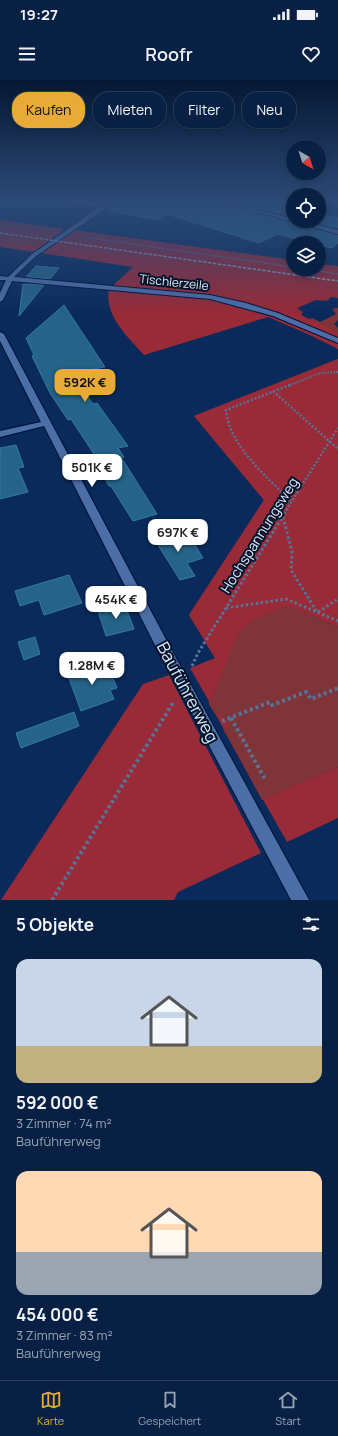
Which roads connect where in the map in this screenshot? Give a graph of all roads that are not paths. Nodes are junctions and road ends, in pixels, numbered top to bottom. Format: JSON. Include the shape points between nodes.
{"nodes":[{"id":1,"x":55,"y":239,"type":"edge"},
{"id":2,"x":0,"y":278,"type":"edge"},
{"id":3,"x":10,"y":278,"type":"junction"},
{"id":4,"x":0,"y":300,"type":"edge"},
{"id":5,"x":0,"y":334,"type":"edge"},
{"id":6,"x":338,"y":341,"type":"edge"},
{"id":7,"x":46,"y":423,"type":"junction"},
{"id":8,"x":0,"y":434,"type":"edge"},
{"id":9,"x":300,"y":900,"type":"edge"}],
"edges":[{"from":1,"to":3,"type":"street"},
{"from":2,"to":3,"type":"street","name":"Tischlerzeile"},
{"from":3,"to":4,"type":"street"},
{"from":3,"to":6,"type":"street","name":"Tischlerzeile","via":[[210,297],[290,318]]},
{"from":5,"to":7,"type":"street","name":"Bauführerweg"},
{"from":7,"to":8,"type":"street"},
{"from":7,"to":9,"type":"street","name":"Bauführerweg","via":[[165,651]]}]}
